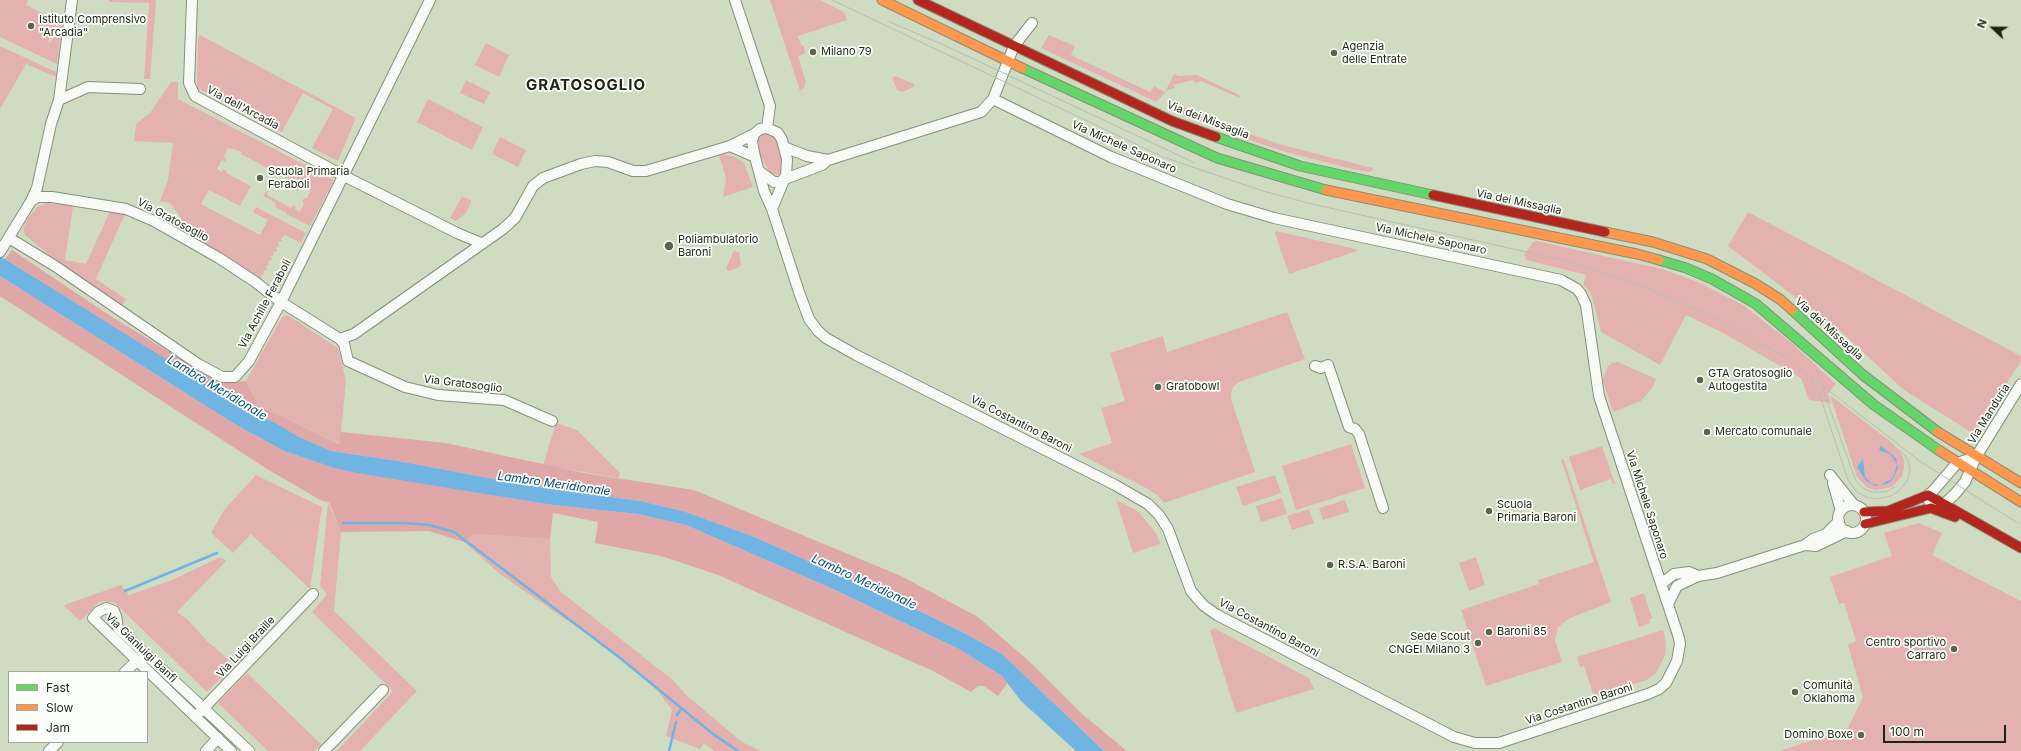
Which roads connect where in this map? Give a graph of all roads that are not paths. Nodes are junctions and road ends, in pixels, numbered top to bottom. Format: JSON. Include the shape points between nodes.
{"nodes":[{"id":1,"x":72,"y":0,"type":"edge"},
{"id":2,"x":192,"y":0,"type":"edge"},
{"id":3,"x":430,"y":0,"type":"edge"},
{"id":4,"x":735,"y":0,"type":"edge"},
{"id":5,"x":882,"y":0,"type":"edge"},
{"id":6,"x":918,"y":0,"type":"edge"},
{"id":7,"x":926,"y":0,"type":"edge"},
{"id":8,"x":934,"y":7,"type":"junction"},
{"id":9,"x":1032,"y":23,"type":"dead end"},
{"id":10,"x":1014,"y":46,"type":"junction"},
{"id":11,"x":1007,"y":60,"type":"junction"},
{"id":12,"x":140,"y":89,"type":"dead end"},
{"id":13,"x":993,"y":99,"type":"junction"},
{"id":14,"x":60,"y":100,"type":"junction"},
{"id":15,"x":767,"y":128,"type":"junction"},
{"id":16,"x":754,"y":134,"type":"junction"},
{"id":17,"x":730,"y":146,"type":"junction"},
{"id":18,"x":784,"y":147,"type":"junction"},
{"id":19,"x":755,"y":157,"type":"junction"},
{"id":20,"x":828,"y":160,"type":"junction"},
{"id":21,"x":759,"y":171,"type":"junction"},
{"id":22,"x":344,"y":176,"type":"junction"},
{"id":23,"x":784,"y":179,"type":"junction"},
{"id":24,"x":31,"y":201,"type":"junction"},
{"id":25,"x":772,"y":209,"type":"junction"},
{"id":26,"x":9,"y":238,"type":"junction"},
{"id":27,"x":482,"y":243,"type":"junction"},
{"id":28,"x":2,"y":250,"type":"edge"},
{"id":29,"x":281,"y":302,"type":"junction"},
{"id":30,"x":340,"y":339,"type":"junction"},
{"id":31,"x":1315,"y":366,"type":"dead end"},
{"id":32,"x":2021,"y":384,"type":"edge"},
{"id":33,"x":552,"y":421,"type":"dead end"},
{"id":34,"x":1976,"y":457,"type":"junction"},
{"id":35,"x":1957,"y":463,"type":"junction"},
{"id":36,"x":1971,"y":472,"type":"junction"},
{"id":37,"x":2021,"y":483,"type":"edge"},
{"id":38,"x":1928,"y":495,"type":"junction"},
{"id":39,"x":2021,"y":502,"type":"edge"},
{"id":40,"x":1944,"y":503,"type":"junction"},
{"id":41,"x":1854,"y":505,"type":"junction"},
{"id":42,"x":1383,"y":508,"type":"dead end"},
{"id":43,"x":1931,"y":508,"type":"junction"},
{"id":44,"x":1841,"y":511,"type":"junction"},
{"id":45,"x":1864,"y":512,"type":"junction"},
{"id":46,"x":1839,"y":521,"type":"junction"},
{"id":47,"x":1865,"y":524,"type":"junction"},
{"id":48,"x":1847,"y":532,"type":"junction"},
{"id":49,"x":2000,"y":538,"type":"junction"},
{"id":50,"x":1805,"y":545,"type":"junction"},
{"id":51,"x":2021,"y":548,"type":"edge"},
{"id":52,"x":1654,"y":562,"type":"junction"},
{"id":53,"x":1674,"y":574,"type":"junction"},
{"id":54,"x":1698,"y":576,"type":"junction"},
{"id":55,"x":1661,"y":584,"type":"junction"},
{"id":56,"x":1678,"y":586,"type":"junction"},
{"id":57,"x":313,"y":594,"type":"dead end"},
{"id":58,"x":1668,"y":604,"type":"junction"},
{"id":59,"x":144,"y":653,"type":"junction"},
{"id":60,"x":137,"y":660,"type":"junction"},
{"id":61,"x":126,"y":671,"type":"edge"},
{"id":62,"x":383,"y":690,"type":"dead end"},
{"id":63,"x":203,"y":708,"type":"junction"},
{"id":64,"x":195,"y":717,"type":"junction"},
{"id":65,"x":218,"y":738,"type":"junction"},
{"id":66,"x":57,"y":743,"type":"edge"},
{"id":67,"x":49,"y":751,"type":"edge"},
{"id":68,"x":206,"y":751,"type":"edge"},
{"id":69,"x":231,"y":751,"type":"edge"},
{"id":70,"x":249,"y":751,"type":"edge"},
{"id":71,"x":324,"y":751,"type":"edge"}],
"edges":[{"from":1,"to":14,"type":"street"},
{"from":2,"to":22,"type":"street","name":"Via dell'Arcadia","via":[[189,83],[192,93]]},
{"from":3,"to":22,"type":"street","name":"Via Achille Feraboli"},
{"from":4,"to":15,"type":"street","via":[[770,106]]},
{"from":5,"to":11,"type":"main road"},
{"from":6,"to":8,"type":"main road","name":"Via dei Missaglia"},
{"from":7,"to":8,"type":"street","name":"Via dei Missaglia"},
{"from":8,"to":10,"type":"main road","name":"Via dei Missaglia"},
{"from":9,"to":10,"type":"street"},
{"from":10,"to":11,"type":"street"},
{"from":10,"to":34,"type":"main road","name":"Via dei Missaglia","via":[[1172,121],[1300,166],[1653,242],[1707,259],[1781,300],[1863,375],[1911,413]]},
{"from":11,"to":13,"type":"street"},
{"from":11,"to":35,"type":"main road","via":[[1194,148],[1258,172],[1313,187],[1637,254],[1712,278],[1756,304],[1874,405]]},
{"from":12,"to":14,"type":"street","via":[[88,87]]},
{"from":13,"to":20,"type":"street","via":[[981,112]]},
{"from":13,"to":52,"type":"street","name":"Via Michele Saponaro","via":[[1111,157],[1227,204],[1274,218],[1554,278],[1572,286],[1585,300],[1599,396]]},
{"from":14,"to":24,"type":"street","via":[[37,188]]},
{"from":15,"to":16,"type":"street","via":[[760,129]]},
{"from":15,"to":18,"type":"street","via":[[778,133]]},
{"from":16,"to":17,"type":"street"},
{"from":16,"to":19,"type":"street","name":"Via Costantino Baroni","via":[[752,142]]},
{"from":17,"to":19,"type":"street"},
{"from":17,"to":27,"type":"street","via":[[646,172],[595,161],[543,178],[533,186],[515,218]]},
{"from":18,"to":20,"type":"street","via":[[806,156]]},
{"from":18,"to":23,"type":"street","via":[[787,159]]},
{"from":19,"to":21,"type":"street","name":"Via Costantino Baroni"},
{"from":20,"to":23,"type":"street","via":[[822,165]]},
{"from":21,"to":23,"type":"street","via":[[774,182]]},
{"from":21,"to":25,"type":"street","name":"Via Costantino Baroni"},
{"from":22,"to":27,"type":"street"},
{"from":22,"to":29,"type":"street","name":"Via Achille Feraboli"},
{"from":23,"to":25,"type":"street"},
{"from":24,"to":26,"type":"street"},
{"from":24,"to":29,"type":"street","name":"Via Gratosoglio","via":[[37,197],[52,197],[133,211],[219,258]]},
{"from":25,"to":58,"type":"street","name":"Via Costantino Baroni","via":[[809,319],[826,338],[1141,499],[1163,522],[1172,538],[1189,586],[1196,598],[1210,611],[1454,737],[1475,744],[1499,743],[1659,689],[1670,678],[1679,653],[1679,638]]},
{"from":26,"to":28,"type":"street"},
{"from":26,"to":29,"type":"street","name":"Via Achille Feraboli","via":[[55,266],[198,364],[222,377],[235,377],[245,367]]},
{"from":27,"to":30,"type":"street","via":[[354,334]]},
{"from":29,"to":30,"type":"street","name":"Via Gratosoglio"},
{"from":30,"to":33,"type":"street","name":"Via Gratosoglio","via":[[344,344],[348,361],[405,387],[438,395],[504,400]]},
{"from":31,"to":42,"type":"street","via":[[1328,366],[1349,427],[1359,434]]},
{"from":32,"to":34,"type":"street","name":"Via Manduria"},
{"from":34,"to":35,"type":"street"},
{"from":34,"to":36,"type":"street"},
{"from":34,"to":37,"type":"main road","name":"Via dei Missaglia"},
{"from":35,"to":36,"type":"main road"},
{"from":35,"to":38,"type":"street"},
{"from":36,"to":39,"type":"main road"},
{"from":36,"to":40,"type":"street","via":[[1954,495]]},
{"from":38,"to":40,"type":"main road"},
{"from":38,"to":43,"type":"street"},
{"from":38,"to":45,"type":"main road","via":[[1888,511]]},
{"from":40,"to":43,"type":"street"},
{"from":40,"to":49,"type":"main road"},
{"from":41,"to":44,"type":"street"},
{"from":41,"to":44,"type":"street","via":[[1830,475]]},
{"from":41,"to":45,"type":"street"},
{"from":43,"to":47,"type":"main road"},
{"from":43,"to":49,"type":"main road","via":[[1953,516],[1976,530]]},
{"from":44,"to":46,"type":"street"},
{"from":45,"to":47,"type":"street"},
{"from":46,"to":48,"type":"street"},
{"from":46,"to":50,"type":"street","via":[[1826,534],[1813,538]]},
{"from":47,"to":48,"type":"street","via":[[1857,532]]},
{"from":48,"to":50,"type":"street","via":[[1816,546]]},
{"from":49,"to":51,"type":"main road"},
{"from":50,"to":54,"type":"street","via":[[1717,573]]},
{"from":52,"to":53,"type":"street"},
{"from":52,"to":55,"type":"street","name":"Via Michele Saponaro"},
{"from":53,"to":54,"type":"street","via":[[1689,572]]},
{"from":53,"to":55,"type":"street"},
{"from":54,"to":56,"type":"street"},
{"from":55,"to":56,"type":"street"},
{"from":55,"to":58,"type":"street","name":"Via Costantino Baroni"},
{"from":56,"to":58,"type":"street"},
{"from":57,"to":63,"type":"street","name":"Via Luigi Braille"},
{"from":59,"to":60,"type":"street"},
{"from":59,"to":60,"type":"street","name":"Via Gianluigi Banfi","via":[[118,628],[114,611],[106,608],[92,618]]},
{"from":59,"to":63,"type":"street","name":"Via Gianluigi Banfi"},
{"from":60,"to":61,"type":"street"},
{"from":60,"to":64,"type":"street","name":"Via Gianluigi Banfi"},
{"from":62,"to":71,"type":"street"},
{"from":63,"to":64,"type":"street","name":"Via Luigi Braille"},
{"from":63,"to":70,"type":"street","name":"Via Gianluigi Banfi"},
{"from":64,"to":65,"type":"street","name":"Via Gianluigi Banfi"},
{"from":65,"to":68,"type":"street"},
{"from":65,"to":69,"type":"street","name":"Via Gianluigi Banfi"},
{"from":66,"to":67,"type":"street"}]}
